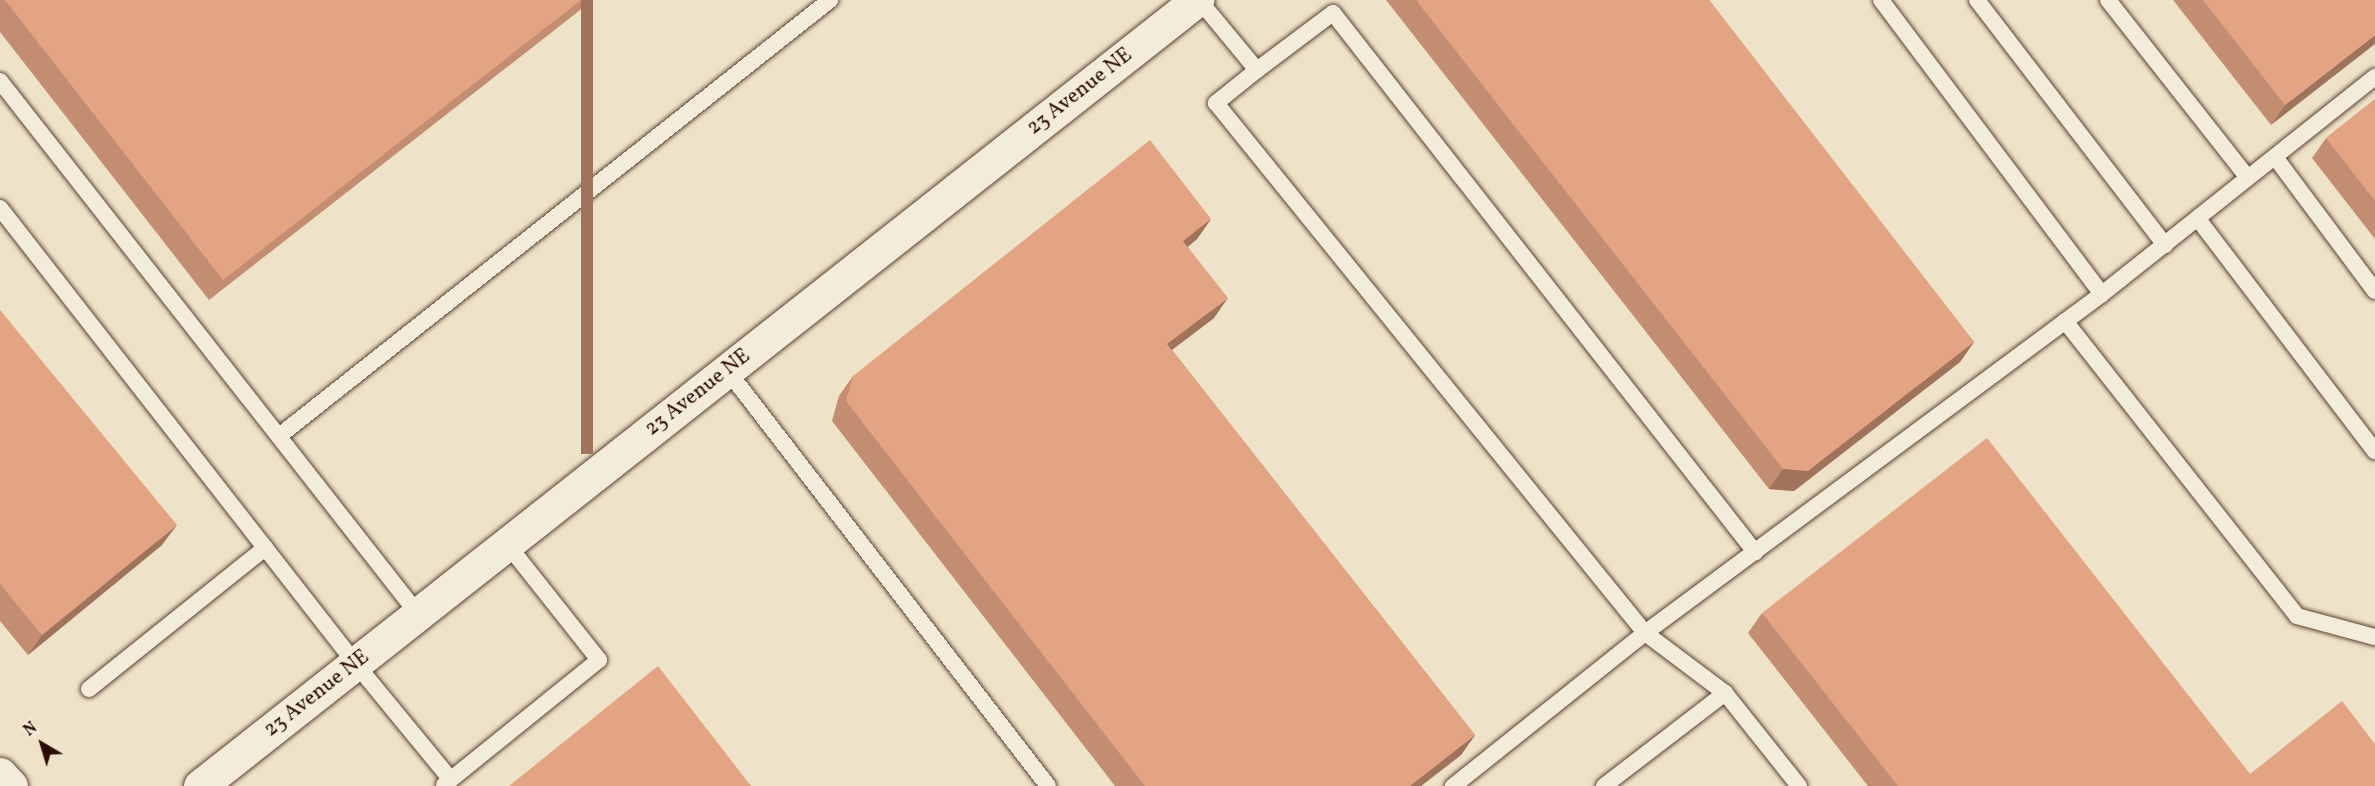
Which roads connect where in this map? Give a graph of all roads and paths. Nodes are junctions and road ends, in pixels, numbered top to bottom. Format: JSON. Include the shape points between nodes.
{"nodes":[{"id":1,"x":830,"y":0,"type":"edge"},
{"id":2,"x":1198,"y":0,"type":"edge"},
{"id":3,"x":1881,"y":0,"type":"edge"},
{"id":4,"x":1977,"y":0,"type":"edge"},
{"id":5,"x":2108,"y":0,"type":"edge"},
{"id":6,"x":1257,"y":70,"type":"junction"},
{"id":7,"x":2375,"y":77,"type":"edge"},
{"id":8,"x":0,"y":81,"type":"edge"},
{"id":9,"x":2275,"y":158,"type":"junction"},
{"id":10,"x":2248,"y":178,"type":"junction"},
{"id":11,"x":3,"y":218,"type":"edge"},
{"id":12,"x":2198,"y":219,"type":"junction"},
{"id":13,"x":2165,"y":245,"type":"junction"},
{"id":14,"x":2375,"y":291,"type":"edge"},
{"id":15,"x":2102,"y":294,"type":"junction"},
{"id":16,"x":2065,"y":321,"type":"junction"},
{"id":17,"x":727,"y":370,"type":"junction"},
{"id":18,"x":279,"y":436,"type":"junction"},
{"id":19,"x":2375,"y":451,"type":"edge"},
{"id":20,"x":507,"y":544,"type":"junction"},
{"id":21,"x":265,"y":548,"type":"junction"},
{"id":22,"x":1755,"y":552,"type":"junction"},
{"id":23,"x":418,"y":614,"type":"junction"},
{"id":24,"x":1645,"y":633,"type":"junction"},
{"id":25,"x":2375,"y":638,"type":"edge"},
{"id":26,"x":355,"y":663,"type":"junction"},
{"id":27,"x":89,"y":689,"type":"dead end"},
{"id":28,"x":1725,"y":693,"type":"junction"},
{"id":29,"x":0,"y":774,"type":"edge"},
{"id":30,"x":447,"y":783,"type":"edge"},
{"id":31,"x":11,"y":786,"type":"edge"},
{"id":32,"x":200,"y":786,"type":"edge"},
{"id":33,"x":1048,"y":786,"type":"edge"},
{"id":34,"x":1453,"y":786,"type":"edge"},
{"id":35,"x":1604,"y":786,"type":"edge"},
{"id":36,"x":1799,"y":786,"type":"edge"}],
"edges":[{"from":1,"to":18,"type":"lane"},
{"from":2,"to":6,"type":"lane"},
{"from":2,"to":17,"type":"street","name":"23 Avenue NE"},
{"from":3,"to":15,"type":"lane"},
{"from":4,"to":13,"type":"lane"},
{"from":5,"to":10,"type":"lane"},
{"from":6,"to":22,"type":"lane","via":[[1333,14]]},
{"from":6,"to":24,"type":"lane","via":[[1216,103]]},
{"from":7,"to":9,"type":"lane"},
{"from":8,"to":18,"type":"lane"},
{"from":9,"to":10,"type":"lane"},
{"from":9,"to":14,"type":"lane"},
{"from":10,"to":12,"type":"lane"},
{"from":11,"to":21,"type":"lane"},
{"from":12,"to":13,"type":"lane"},
{"from":12,"to":19,"type":"lane"},
{"from":13,"to":15,"type":"lane"},
{"from":15,"to":16,"type":"lane"},
{"from":16,"to":22,"type":"lane"},
{"from":16,"to":25,"type":"lane","via":[[2298,616]]},
{"from":17,"to":20,"type":"street","name":"23 Avenue NE"},
{"from":17,"to":33,"type":"lane"},
{"from":18,"to":23,"type":"lane"},
{"from":20,"to":23,"type":"street","name":"23 Avenue NE"},
{"from":20,"to":30,"type":"lane","via":[[599,660]]},
{"from":21,"to":26,"type":"lane"},
{"from":21,"to":27,"type":"lane"},
{"from":22,"to":24,"type":"lane"},
{"from":23,"to":26,"type":"street","name":"23 Avenue NE"},
{"from":24,"to":28,"type":"lane"},
{"from":24,"to":34,"type":"lane"},
{"from":26,"to":30,"type":"lane"},
{"from":26,"to":32,"type":"street","name":"23 Avenue NE"},
{"from":28,"to":35,"type":"lane"},
{"from":28,"to":36,"type":"lane"},
{"from":29,"to":31,"type":"street"}]}
